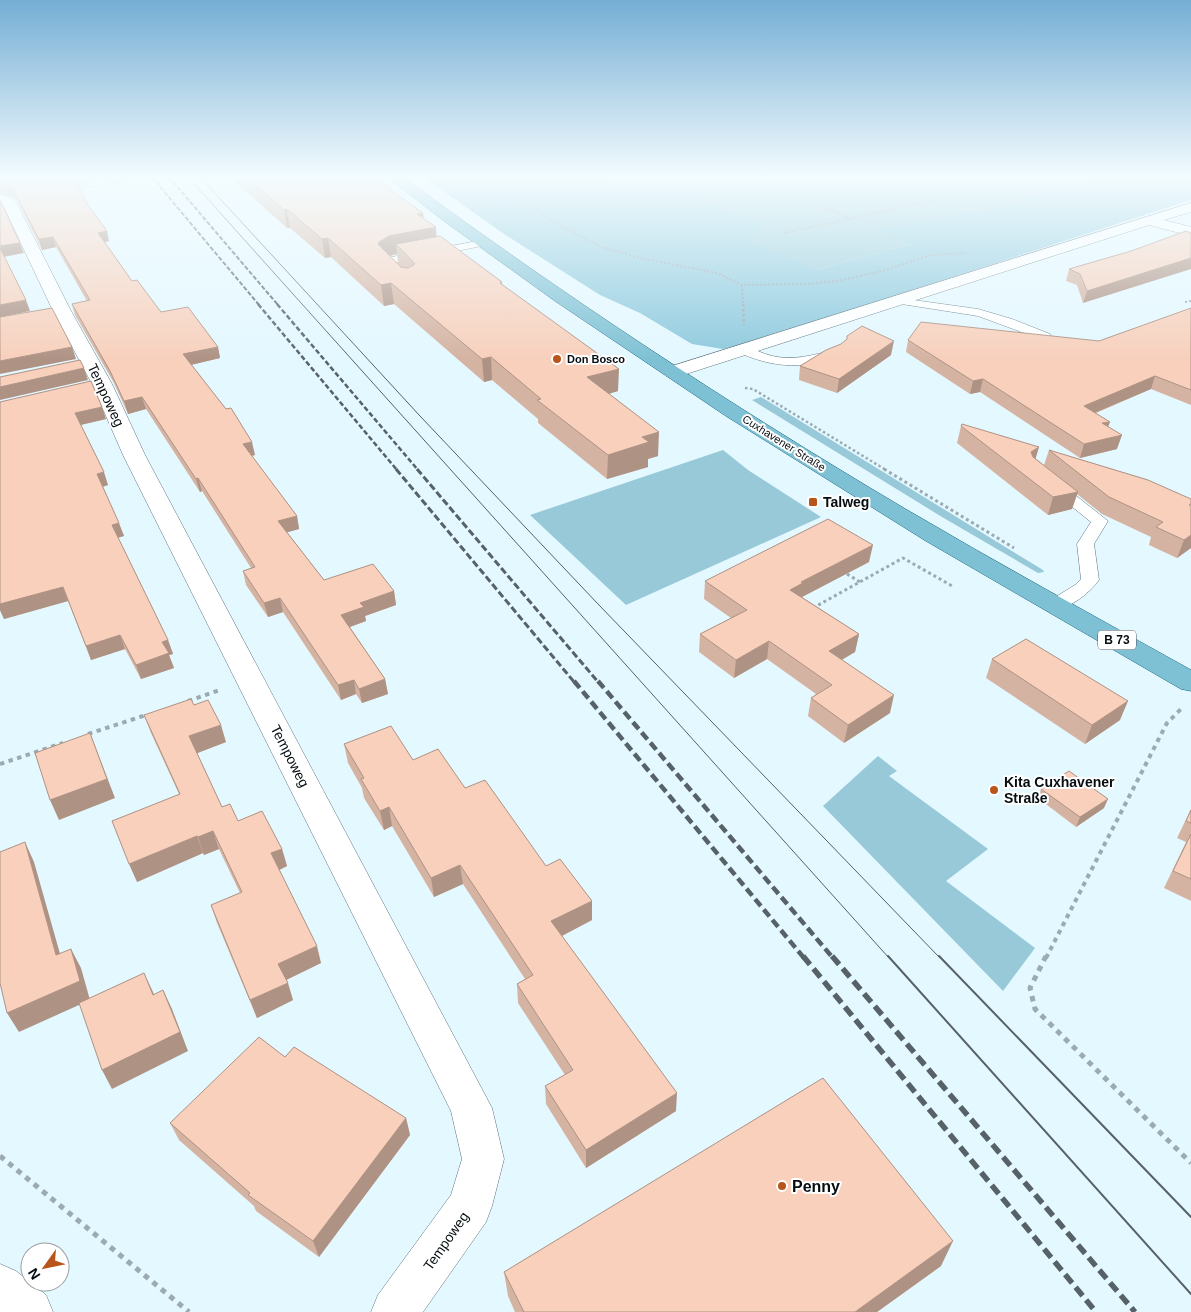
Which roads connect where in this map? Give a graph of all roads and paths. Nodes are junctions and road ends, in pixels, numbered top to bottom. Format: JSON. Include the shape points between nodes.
{"nodes":[{"id":1,"x":24,"y":238,"type":"edge"},
{"id":2,"x":477,"y":238,"type":"edge"},
{"id":3,"x":582,"y":238,"type":"edge"},
{"id":4,"x":1097,"y":238,"type":"edge"},
{"id":5,"x":483,"y":243,"type":"junction"},
{"id":6,"x":973,"y":252,"type":"dead end"},
{"id":7,"x":409,"y":284,"type":"edge"},
{"id":8,"x":742,"y":285,"type":"junction"},
{"id":9,"x":899,"y":301,"type":"junction"},
{"id":10,"x":1191,"y":301,"type":"edge"},
{"id":11,"x":1185,"y":302,"type":"dead end"},
{"id":12,"x":1046,"y":337,"type":"edge"},
{"id":13,"x":746,"y":351,"type":"junction"},
{"id":14,"x":838,"y":351,"type":"edge"},
{"id":15,"x":673,"y":372,"type":"junction"},
{"id":16,"x":753,"y":389,"type":"dead end"},
{"id":17,"x":1042,"y":476,"type":"edge"},
{"id":18,"x":1022,"y":553,"type":"dead end"},
{"id":19,"x":847,"y":574,"type":"edge"},
{"id":20,"x":860,"y":582,"type":"junction"},
{"id":21,"x":954,"y":587,"type":"dead end"},
{"id":22,"x":1055,"y":605,"type":"junction"},
{"id":23,"x":820,"y":614,"type":"edge"},
{"id":24,"x":251,"y":680,"type":"junction"},
{"id":25,"x":1188,"y":693,"type":"edge"},
{"id":26,"x":184,"y":702,"type":"edge"},
{"id":27,"x":148,"y":714,"type":"edge"},
{"id":28,"x":83,"y":736,"type":"edge"},
{"id":29,"x":65,"y":742,"type":"edge"},
{"id":30,"x":0,"y":764,"type":"edge"},
{"id":31,"x":0,"y":1156,"type":"edge"},
{"id":32,"x":1191,"y":1163,"type":"edge"},
{"id":33,"x":0,"y":1287,"type":"edge"},
{"id":34,"x":29,"y":1312,"type":"edge"},
{"id":35,"x":189,"y":1312,"type":"edge"},
{"id":36,"x":395,"y":1312,"type":"edge"}],
"edges":[{"from":1,"to":24,"type":"street","name":"Tempoweg","via":[[82,365],[134,455]]},
{"from":2,"to":5,"type":"main road","name":"Cuxhavener Straße","number":"B 73"},
{"from":3,"to":8,"type":"path","via":[[601,248],[717,273]]},
{"from":4,"to":9,"type":"street"},
{"from":5,"to":7,"type":"lane","via":[[392,260],[387,264]]},
{"from":5,"to":15,"type":"main road","name":"Cuxhavener Straße","number":"B 73"},
{"from":6,"to":8,"type":"path","via":[[931,255],[882,272],[842,280]]},
{"from":8,"to":13,"type":"path"},
{"from":9,"to":12,"type":"lane","via":[[970,311]]},
{"from":9,"to":13,"type":"street"},
{"from":10,"to":11,"type":"path"},
{"from":13,"to":14,"type":"lane","via":[[786,363],[824,357]]},
{"from":13,"to":15,"type":"street"},
{"from":15,"to":22,"type":"main road","name":"Cuxhavener Straße","number":"B 73","via":[[851,486]]},
{"from":16,"to":18,"type":"path"},
{"from":17,"to":22,"type":"lane","via":[[1100,522],[1085,542],[1090,580]]},
{"from":19,"to":20,"type":"path"},
{"from":20,"to":21,"type":"path","via":[[903,558]]},
{"from":20,"to":23,"type":"path","via":[[812,609]]},
{"from":22,"to":25,"type":"main road","name":"Cuxhavener Straße","number":"B 73"},
{"from":24,"to":26,"type":"path"},
{"from":24,"to":36,"type":"street","name":"Tempoweg","via":[[471,1108],[483,1159],[470,1206]]},
{"from":25,"to":32,"type":"path","via":[[1168,723],[1030,988],[1035,1009]]},
{"from":27,"to":28,"type":"path"},
{"from":29,"to":30,"type":"path"},
{"from":31,"to":35,"type":"path"},
{"from":33,"to":34,"type":"street"}]}
